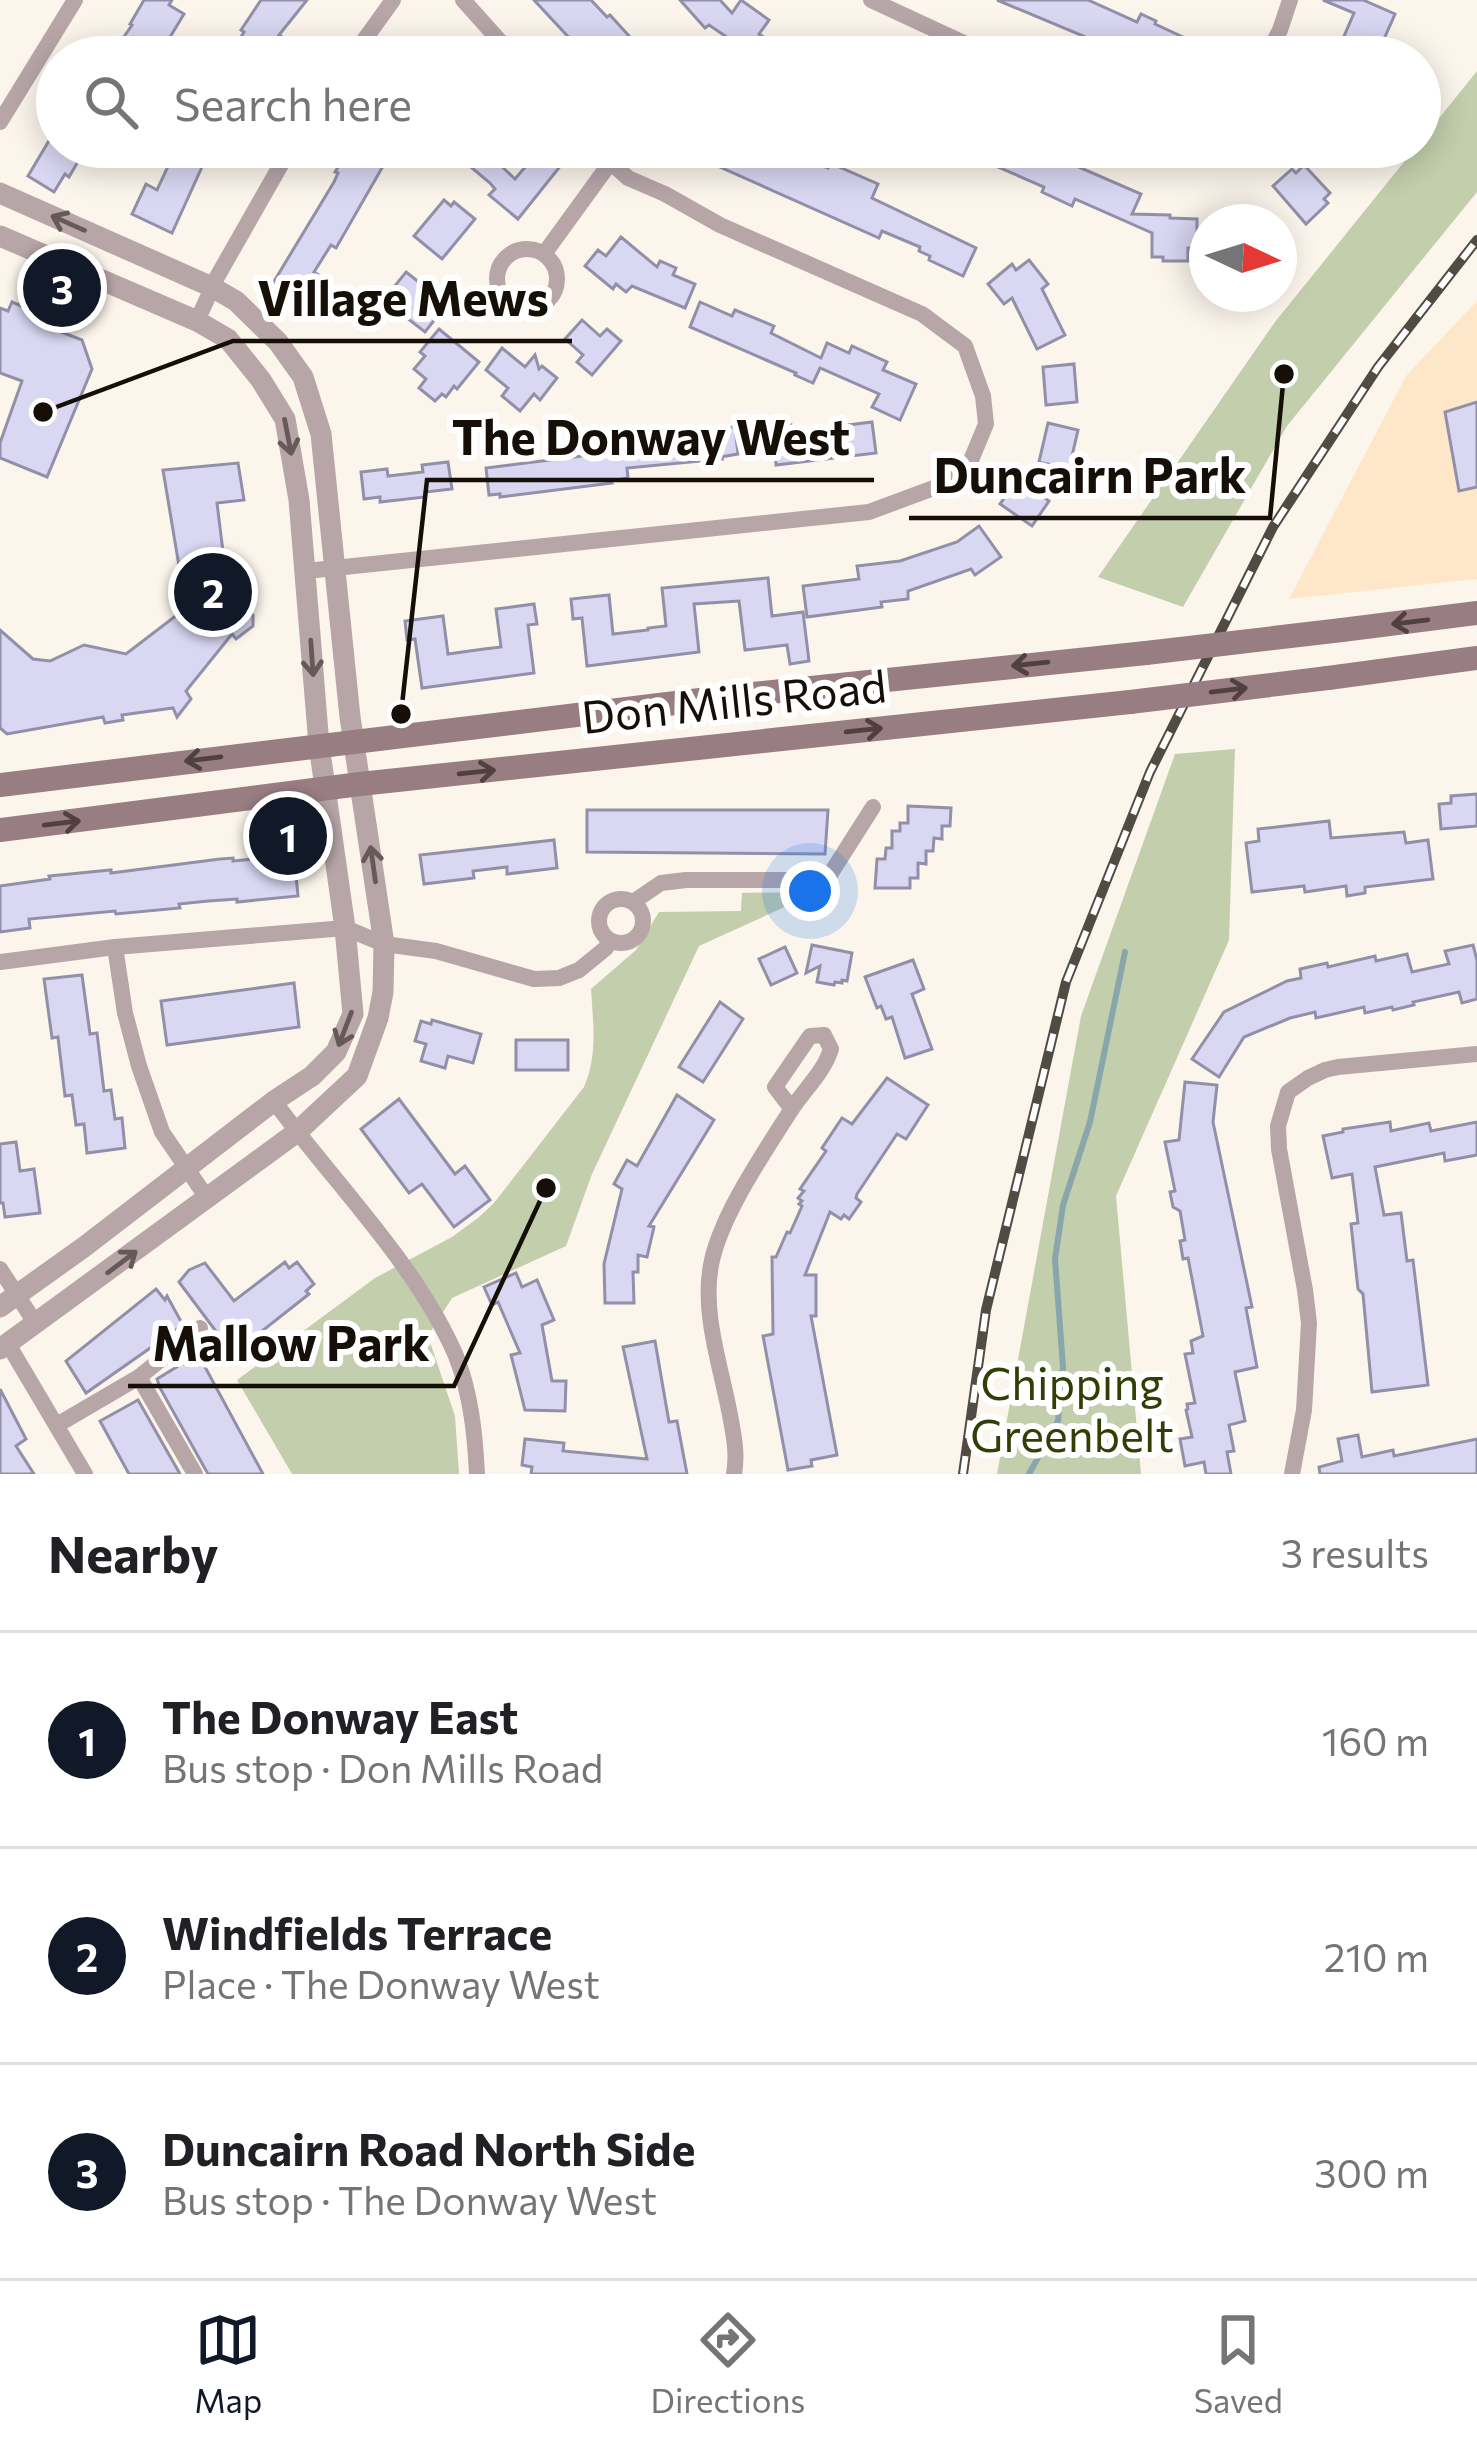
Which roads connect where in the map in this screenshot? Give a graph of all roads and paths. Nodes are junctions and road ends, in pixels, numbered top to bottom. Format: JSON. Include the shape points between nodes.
{"nodes":[{"id":1,"x":75,"y":0,"type":"edge"},
{"id":2,"x":393,"y":0,"type":"edge"},
{"id":3,"x":463,"y":0,"type":"edge"},
{"id":4,"x":871,"y":0,"type":"edge"},
{"id":5,"x":1291,"y":0,"type":"edge"},
{"id":6,"x":53,"y":36,"type":"edge"},
{"id":7,"x":367,"y":36,"type":"edge"},
{"id":8,"x":495,"y":36,"type":"edge"},
{"id":9,"x":949,"y":36,"type":"edge"},
{"id":10,"x":1275,"y":36,"type":"edge"},
{"id":11,"x":36,"y":63,"type":"edge"},
{"id":12,"x":0,"y":122,"type":"edge"},
{"id":13,"x":279,"y":168,"type":"edge"},
{"id":14,"x":606,"y":168,"type":"edge"},
{"id":15,"x":616,"y":168,"type":"edge"},
{"id":16,"x":0,"y":193,"type":"edge"},
{"id":17,"x":0,"y":236,"type":"edge"},
{"id":18,"x":544,"y":254,"type":"dead end"},
{"id":19,"x":212,"y":287,"type":"junction"},
{"id":20,"x":197,"y":321,"type":"junction"},
{"id":21,"x":333,"y":568,"type":"junction"},
{"id":22,"x":305,"y":571,"type":"junction"},
{"id":23,"x":1477,"y":613,"type":"edge"},
{"id":24,"x":1477,"y":658,"type":"edge"},
{"id":25,"x":353,"y":740,"type":"junction"},
{"id":26,"x":319,"y":745,"type":"junction"},
{"id":27,"x":0,"y":784,"type":"edge"},
{"id":28,"x":360,"y":784,"type":"junction"},
{"id":29,"x":325,"y":791,"type":"junction"},
{"id":30,"x":873,"y":807,"type":"dead end"},
{"id":31,"x":0,"y":830,"type":"edge"},
{"id":32,"x":633,"y":902,"type":"junction"},
{"id":33,"x":345,"y":928,"type":"junction"},
{"id":34,"x":609,"y":940,"type":"junction"},
{"id":35,"x":384,"y":944,"type":"junction"},
{"id":36,"x":115,"y":947,"type":"junction"},
{"id":37,"x":0,"y":962,"type":"edge"},
{"id":38,"x":1477,"y":1054,"type":"edge"},
{"id":39,"x":274,"y":1101,"type":"junction"},
{"id":40,"x":792,"y":1108,"type":"dead end"},
{"id":41,"x":297,"y":1132,"type":"junction"},
{"id":42,"x":185,"y":1169,"type":"junction"},
{"id":43,"x":207,"y":1198,"type":"junction"},
{"id":44,"x":0,"y":1269,"type":"edge"},
{"id":45,"x":8,"y":1301,"type":"edge"},
{"id":46,"x":36,"y":1324,"type":"junction"},
{"id":47,"x":200,"y":1328,"type":"dead end"},
{"id":48,"x":4,"y":1347,"type":"edge"},
{"id":49,"x":139,"y":1376,"type":"junction"},
{"id":50,"x":57,"y":1425,"type":"junction"},
{"id":51,"x":85,"y":1474,"type":"edge"},
{"id":52,"x":195,"y":1474,"type":"edge"},
{"id":53,"x":477,"y":1474,"type":"edge"},
{"id":54,"x":734,"y":1474,"type":"edge"},
{"id":55,"x":1292,"y":1474,"type":"edge"}],
"edges":[{"from":1,"to":6,"type":"street"},
{"from":2,"to":7,"type":"street"},
{"from":3,"to":8,"type":"street"},
{"from":4,"to":9,"type":"street"},
{"from":5,"to":10,"type":"street"},
{"from":11,"to":12,"type":"street"},
{"from":13,"to":19,"type":"street"},
{"from":14,"to":18,"type":"street"},
{"from":15,"to":21,"type":"street","via":[[721,225],[922,314],[965,346],[986,424],[969,465],[939,486],[869,512]]},
{"from":19,"to":16,"type":"street","one_way":true},
{"from":17,"to":20,"type":"street"},
{"from":19,"to":20,"type":"street"},
{"from":19,"to":21,"type":"street","via":[[278,342],[303,377],[321,434]]},
{"from":20,"to":22,"type":"street","one_way":true,"via":[[228,339],[285,419]]},
{"from":21,"to":22,"type":"street"},
{"from":21,"to":25,"type":"street"},
{"from":22,"to":26,"type":"street","one_way":true},
{"from":23,"to":25,"type":"main road","name":"Don Mills Road","one_way":true,"bridge":true},
{"from":28,"to":24,"type":"main road","name":"Don Mills Road","one_way":true,"bridge":true},
{"from":25,"to":26,"type":"main road","name":"Don Mills Road"},
{"from":25,"to":28,"type":"street"},
{"from":26,"to":27,"type":"main road","name":"Don Mills Road","one_way":true},
{"from":26,"to":29,"type":"street"},
{"from":28,"to":29,"type":"main road","name":"Don Mills Road"},
{"from":35,"to":28,"type":"street","one_way":true},
{"from":31,"to":29,"type":"main road","name":"Don Mills Road","one_way":true},
{"from":29,"to":33,"type":"street"},
{"from":30,"to":32,"type":"street","via":[[831,873],[814,880],[661,883]]},
{"from":32,"to":34,"type":"street","via":[[602,909],[598,920]]},
{"from":32,"to":34,"type":"street","via":[[644,918],[640,933],[624,944]]},
{"from":33,"to":35,"type":"street"},
{"from":33,"to":36,"type":"street"},
{"from":33,"to":39,"type":"street","one_way":true,"via":[[352,1014],[336,1052]]},
{"from":34,"to":35,"type":"street","via":[[579,970],[534,979]]},
{"from":35,"to":41,"type":"street","via":[[378,1018],[357,1076]]},
{"from":36,"to":37,"type":"street"},
{"from":36,"to":42,"type":"street","via":[[139,1066]]},
{"from":38,"to":55,"type":"street","via":[[1325,1070],[1288,1092],[1279,1149],[1310,1349]]},
{"from":39,"to":41,"type":"street"},
{"from":39,"to":42,"type":"street"},
{"from":40,"to":54,"type":"street","via":[[729,1216],[711,1265],[708,1293]]},
{"from":41,"to":43,"type":"street"},
{"from":41,"to":53,"type":"street","via":[[443,1332],[470,1406]]},
{"from":42,"to":43,"type":"street"},
{"from":42,"to":45,"type":"street"},
{"from":46,"to":43,"type":"street","one_way":true},
{"from":44,"to":45,"type":"street"},
{"from":45,"to":46,"type":"street"},
{"from":46,"to":48,"type":"street"},
{"from":47,"to":49,"type":"street"},
{"from":48,"to":50,"type":"street"},
{"from":49,"to":50,"type":"street"},
{"from":49,"to":52,"type":"street"},
{"from":50,"to":51,"type":"street"}]}
